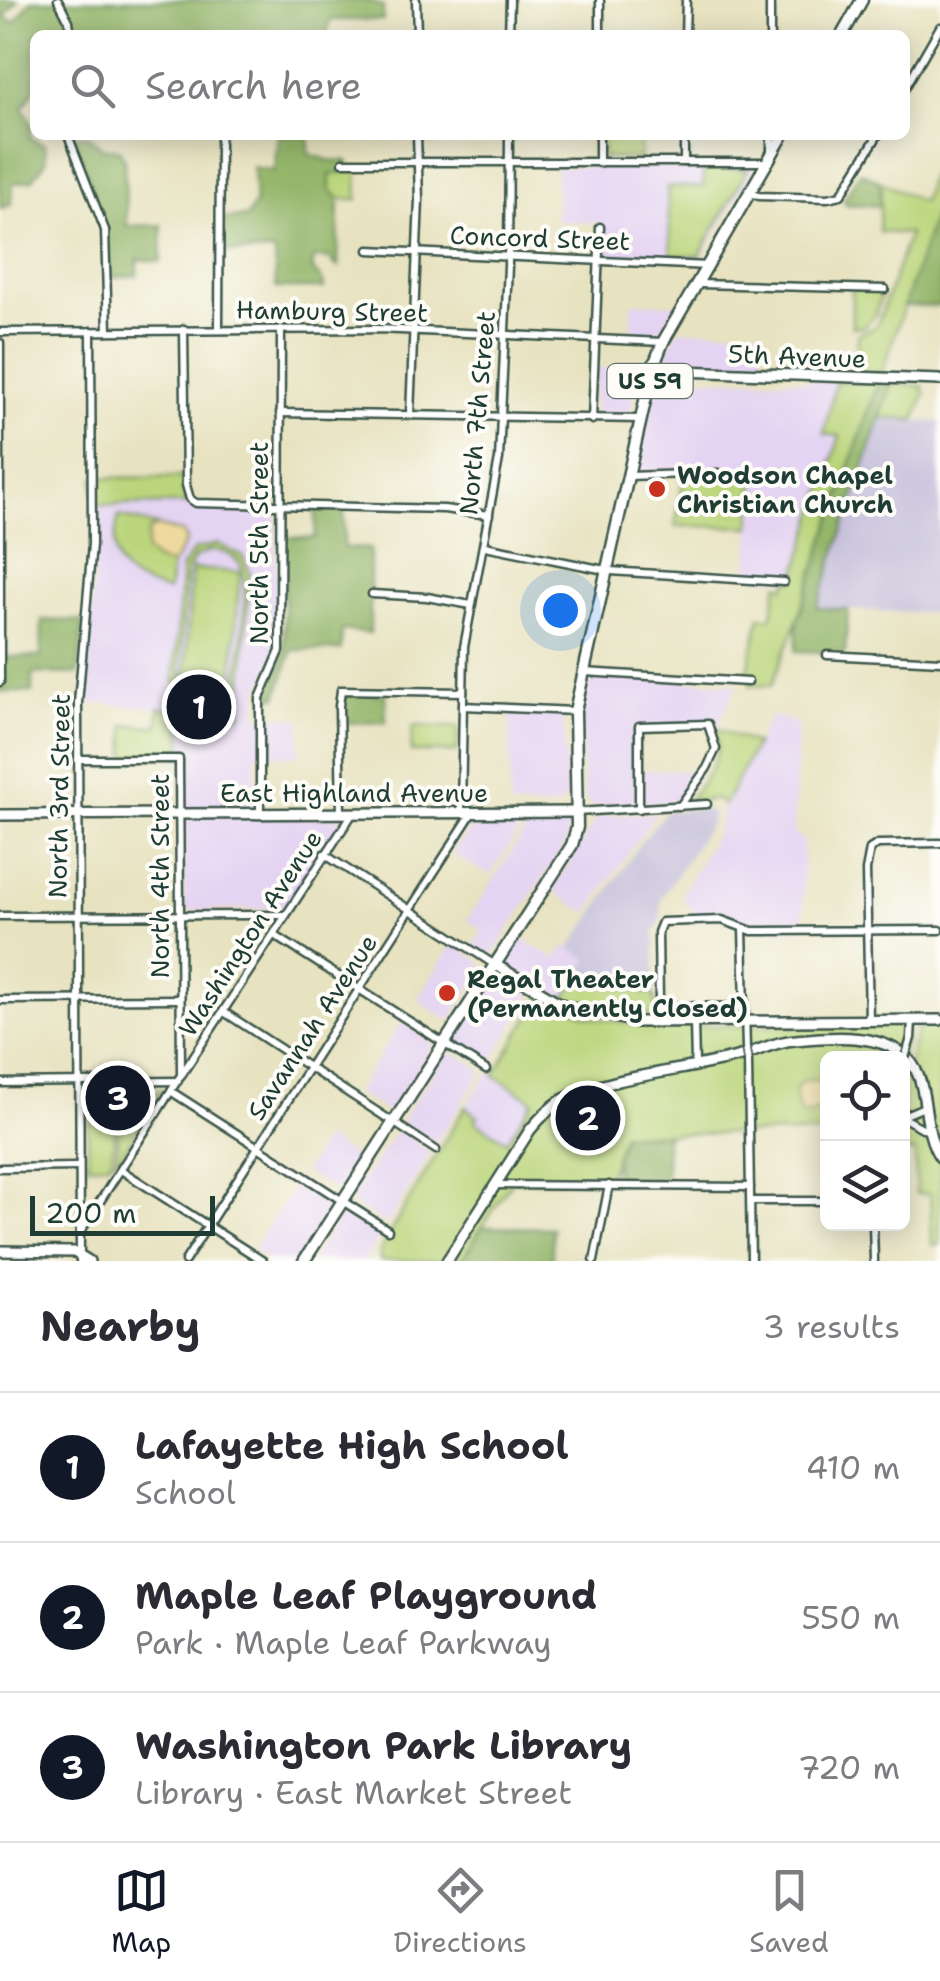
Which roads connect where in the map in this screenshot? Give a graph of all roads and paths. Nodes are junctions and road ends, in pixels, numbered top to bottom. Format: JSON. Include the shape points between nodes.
{"nodes":[{"id":1,"x":58,"y":0,"type":"edge"},
{"id":2,"x":416,"y":0,"type":"edge"},
{"id":3,"x":510,"y":0,"type":"edge"},
{"id":4,"x":600,"y":0,"type":"edge"},
{"id":5,"x":686,"y":0,"type":"edge"},
{"id":6,"x":770,"y":0,"type":"edge"},
{"id":7,"x":862,"y":0,"type":"edge"},
{"id":8,"x":940,"y":28,"type":"edge"},
{"id":9,"x":70,"y":30,"type":"edge"},
{"id":10,"x":417,"y":30,"type":"edge"},
{"id":11,"x":509,"y":30,"type":"edge"},
{"id":12,"x":600,"y":30,"type":"edge"},
{"id":13,"x":685,"y":30,"type":"edge"},
{"id":14,"x":770,"y":30,"type":"edge"},
{"id":15,"x":845,"y":30,"type":"edge"},
{"id":16,"x":910,"y":79,"type":"edge"},
{"id":17,"x":70,"y":140,"type":"edge"},
{"id":18,"x":220,"y":140,"type":"edge"},
{"id":19,"x":418,"y":140,"type":"edge"},
{"id":20,"x":509,"y":140,"type":"edge"},
{"id":21,"x":599,"y":140,"type":"edge"},
{"id":22,"x":684,"y":140,"type":"edge"},
{"id":23,"x":770,"y":140,"type":"edge"},
{"id":24,"x":781,"y":140,"type":"edge"},
{"id":25,"x":875,"y":140,"type":"edge"},
{"id":26,"x":769,"y":160,"type":"junction"},
{"id":27,"x":343,"y":162,"type":"dead end"},
{"id":28,"x":684,"y":162,"type":"junction"},
{"id":29,"x":599,"y":163,"type":"junction"},
{"id":30,"x":418,"y":164,"type":"junction"},
{"id":31,"x":509,"y":164,"type":"junction"},
{"id":32,"x":750,"y":192,"type":"junction"},
{"id":33,"x":600,"y":227,"type":"dead end"},
{"id":34,"x":369,"y":250,"type":"dead end"},
{"id":35,"x":417,"y":254,"type":"junction"},
{"id":36,"x":508,"y":256,"type":"junction"},
{"id":37,"x":598,"y":260,"type":"junction"},
{"id":38,"x":710,"y":266,"type":"junction"},
{"id":39,"x":698,"y":284,"type":"junction"},
{"id":40,"x":885,"y":289,"type":"dead end"},
{"id":41,"x":184,"y":329,"type":"junction"},
{"id":42,"x":219,"y":329,"type":"junction"},
{"id":43,"x":282,"y":329,"type":"junction"},
{"id":44,"x":91,"y":331,"type":"junction"},
{"id":45,"x":108,"y":331,"type":"junction"},
{"id":46,"x":0,"y":332,"type":"edge"},
{"id":47,"x":414,"y":332,"type":"junction"},
{"id":48,"x":504,"y":336,"type":"junction"},
{"id":49,"x":595,"y":339,"type":"junction"},
{"id":50,"x":663,"y":342,"type":"junction"},
{"id":51,"x":0,"y":344,"type":"edge"},
{"id":52,"x":652,"y":370,"type":"junction"},
{"id":53,"x":940,"y":380,"type":"edge"},
{"id":54,"x":280,"y":412,"type":"junction"},
{"id":55,"x":410,"y":414,"type":"junction"},
{"id":56,"x":500,"y":417,"type":"junction"},
{"id":57,"x":592,"y":420,"type":"junction"},
{"id":58,"x":640,"y":420,"type":"junction"},
{"id":59,"x":718,"y":473,"type":"dead end"},
{"id":60,"x":1,"y":474,"type":"edge"},
{"id":61,"x":627,"y":476,"type":"junction"},
{"id":62,"x":280,"y":504,"type":"junction"},
{"id":63,"x":489,"y":515,"type":"junction"},
{"id":64,"x":484,"y":546,"type":"junction"},
{"id":65,"x":605,"y":570,"type":"junction"},
{"id":66,"x":784,"y":582,"type":"dead end"},
{"id":67,"x":372,"y":594,"type":"dead end"},
{"id":68,"x":471,"y":605,"type":"junction"},
{"id":69,"x":826,"y":655,"type":"dead end"},
{"id":70,"x":940,"y":660,"type":"edge"},
{"id":71,"x":583,"y":672,"type":"junction"},
{"id":72,"x":0,"y":682,"type":"edge"},
{"id":73,"x":748,"y":682,"type":"dead end"},
{"id":74,"x":463,"y":692,"type":"junction"},
{"id":75,"x":463,"y":706,"type":"junction"},
{"id":76,"x":575,"y":711,"type":"junction"},
{"id":77,"x":78,"y":758,"type":"junction"},
{"id":78,"x":707,"y":804,"type":"dead end"},
{"id":79,"x":680,"y":806,"type":"junction"},
{"id":80,"x":639,"y":809,"type":"junction"},
{"id":81,"x":577,"y":812,"type":"junction"},
{"id":82,"x":260,"y":813,"type":"junction"},
{"id":83,"x":341,"y":813,"type":"junction"},
{"id":84,"x":353,"y":813,"type":"junction"},
{"id":85,"x":466,"y":813,"type":"junction"},
{"id":86,"x":78,"y":814,"type":"junction"},
{"id":87,"x":179,"y":814,"type":"junction"},
{"id":88,"x":0,"y":815,"type":"edge"},
{"id":89,"x":940,"y":843,"type":"edge"},
{"id":90,"x":324,"y":854,"type":"junction"},
{"id":91,"x":410,"y":911,"type":"junction"},
{"id":92,"x":286,"y":915,"type":"junction"},
{"id":93,"x":0,"y":916,"type":"edge"},
{"id":94,"x":78,"y":916,"type":"junction"},
{"id":95,"x":179,"y":916,"type":"junction"},
{"id":96,"x":743,"y":928,"type":"junction"},
{"id":97,"x":940,"y":930,"type":"edge"},
{"id":98,"x":868,"y":931,"type":"junction"},
{"id":99,"x":274,"y":935,"type":"junction"},
{"id":100,"x":496,"y":966,"type":"junction"},
{"id":101,"x":360,"y":990,"type":"junction"},
{"id":102,"x":180,"y":998,"type":"junction"},
{"id":103,"x":0,"y":1000,"type":"edge"},
{"id":104,"x":79,"y":1000,"type":"junction"},
{"id":105,"x":743,"y":1006,"type":"junction"},
{"id":106,"x":224,"y":1012,"type":"junction"},
{"id":107,"x":869,"y":1020,"type":"junction"},
{"id":108,"x":912,"y":1020,"type":"junction"},
{"id":109,"x":940,"y":1020,"type":"edge"},
{"id":110,"x":743,"y":1022,"type":"junction"},
{"id":111,"x":694,"y":1023,"type":"junction"},
{"id":112,"x":445,"y":1044,"type":"junction"},
{"id":113,"x":893,"y":1051,"type":"edge"},
{"id":114,"x":908,"y":1051,"type":"edge"},
{"id":115,"x":695,"y":1064,"type":"junction"},
{"id":116,"x":310,"y":1068,"type":"junction"},
{"id":117,"x":910,"y":1068,"type":"edge"},
{"id":118,"x":486,"y":1070,"type":"dead end"},
{"id":119,"x":180,"y":1078,"type":"junction"},
{"id":120,"x":0,"y":1083,"type":"edge"},
{"id":121,"x":80,"y":1083,"type":"junction"},
{"id":122,"x":172,"y":1092,"type":"junction"},
{"id":123,"x":924,"y":1107,"type":"junction"},
{"id":124,"x":910,"y":1113,"type":"edge"},
{"id":125,"x":910,"y":1121,"type":"edge"},
{"id":126,"x":394,"y":1122,"type":"junction"},
{"id":127,"x":928,"y":1131,"type":"junction"},
{"id":128,"x":259,"y":1146,"type":"junction"},
{"id":129,"x":436,"y":1150,"type":"dead end"},
{"id":130,"x":940,"y":1157,"type":"edge"},
{"id":131,"x":80,"y":1167,"type":"junction"},
{"id":132,"x":0,"y":1168,"type":"edge"},
{"id":133,"x":121,"y":1170,"type":"junction"},
{"id":134,"x":496,"y":1184,"type":"junction"},
{"id":135,"x":609,"y":1186,"type":"junction"},
{"id":136,"x":750,"y":1187,"type":"junction"},
{"id":137,"x":751,"y":1201,"type":"junction"},
{"id":138,"x":820,"y":1201,"type":"edge"},
{"id":139,"x":344,"y":1202,"type":"junction"},
{"id":140,"x":207,"y":1225,"type":"junction"},
{"id":141,"x":388,"y":1230,"type":"dead end"},
{"id":142,"x":873,"y":1231,"type":"edge"},
{"id":143,"x":80,"y":1232,"type":"junction"},
{"id":144,"x":0,"y":1251,"type":"edge"},
{"id":145,"x":83,"y":1259,"type":"edge"},
{"id":146,"x":185,"y":1261,"type":"edge"},
{"id":147,"x":263,"y":1261,"type":"edge"},
{"id":148,"x":304,"y":1261,"type":"edge"},
{"id":149,"x":447,"y":1261,"type":"edge"},
{"id":150,"x":594,"y":1261,"type":"edge"},
{"id":151,"x":751,"y":1261,"type":"edge"},
{"id":152,"x":874,"y":1261,"type":"edge"}],
"edges":[{"from":1,"to":9,"type":"street"},
{"from":2,"to":10,"type":"street"},
{"from":3,"to":11,"type":"street"},
{"from":4,"to":12,"type":"street"},
{"from":5,"to":13,"type":"street"},
{"from":6,"to":14,"type":"street"},
{"from":7,"to":15,"type":"main road"},
{"from":8,"to":16,"type":"street"},
{"from":17,"to":45,"type":"street","via":[[106,230]]},
{"from":18,"to":42,"type":"street"},
{"from":19,"to":30,"type":"street"},
{"from":20,"to":31,"type":"street","name":"North 7th Street"},
{"from":21,"to":29,"type":"street"},
{"from":22,"to":28,"type":"street"},
{"from":23,"to":26,"type":"street"},
{"from":24,"to":26,"type":"main road","number":"US 59"},
{"from":25,"to":32,"type":"street","via":[[842,195]]},
{"from":26,"to":28,"type":"street"},
{"from":26,"to":32,"type":"main road","number":"US 59"},
{"from":27,"to":30,"type":"street"},
{"from":28,"to":29,"type":"street"},
{"from":29,"to":31,"type":"street"},
{"from":30,"to":31,"type":"street"},
{"from":30,"to":35,"type":"street"},
{"from":31,"to":36,"type":"street","name":"North 7th Street"},
{"from":32,"to":38,"type":"main road","number":"US 59"},
{"from":33,"to":37,"type":"street"},
{"from":34,"to":35,"type":"street","name":"Concord Street"},
{"from":35,"to":36,"type":"street","name":"Concord Street"},
{"from":35,"to":47,"type":"street"},
{"from":36,"to":37,"type":"street","name":"Concord Street"},
{"from":36,"to":48,"type":"street","name":"North 7th Street"},
{"from":37,"to":38,"type":"street","name":"Concord Street"},
{"from":37,"to":49,"type":"street"},
{"from":38,"to":39,"type":"main road","number":"US 59"},
{"from":39,"to":40,"type":"street"},
{"from":39,"to":50,"type":"main road","number":"US 59"},
{"from":41,"to":42,"type":"street","name":"Hamburg Street"},
{"from":41,"to":45,"type":"street","name":"Hamburg Street"},
{"from":41,"to":62,"type":"street","via":[[187,494],[196,504]]},
{"from":42,"to":43,"type":"street","name":"Hamburg Street"},
{"from":43,"to":47,"type":"street","name":"Hamburg Street"},
{"from":43,"to":54,"type":"street","name":"North 5th Street"},
{"from":44,"to":45,"type":"street","name":"Hamburg Street"},
{"from":44,"to":46,"type":"street","name":"Hamburg Street"},
{"from":44,"to":77,"type":"street","name":"North 3rd Street","via":[[92,544]]},
{"from":47,"to":48,"type":"street","name":"Hamburg Street"},
{"from":47,"to":55,"type":"street"},
{"from":48,"to":49,"type":"street","name":"Hamburg Street"},
{"from":48,"to":56,"type":"street","name":"North 7th Street"},
{"from":49,"to":50,"type":"street","name":"Hamburg Street"},
{"from":49,"to":57,"type":"street"},
{"from":50,"to":52,"type":"main road","number":"US 59"},
{"from":51,"to":60,"type":"street"},
{"from":52,"to":53,"type":"street","name":"5th Avenue"},
{"from":52,"to":58,"type":"main road","number":"US 59"},
{"from":54,"to":55,"type":"street"},
{"from":54,"to":62,"type":"street","name":"North 5th Street"},
{"from":55,"to":56,"type":"street"},
{"from":56,"to":57,"type":"street"},
{"from":56,"to":63,"type":"street","name":"North 7th Street"},
{"from":57,"to":58,"type":"street"},
{"from":58,"to":61,"type":"main road","number":"US 59"},
{"from":59,"to":61,"type":"street"},
{"from":60,"to":72,"type":"street"},
{"from":61,"to":65,"type":"main road","number":"US 59"},
{"from":62,"to":63,"type":"street"},
{"from":62,"to":82,"type":"street","name":"North 5th Street","via":[[280,651],[260,698]]},
{"from":63,"to":64,"type":"street","name":"North 7th Street"},
{"from":64,"to":65,"type":"street"},
{"from":64,"to":68,"type":"street","name":"North 7th Street"},
{"from":65,"to":66,"type":"street"},
{"from":65,"to":71,"type":"main road","number":"US 59"},
{"from":67,"to":68,"type":"street"},
{"from":68,"to":74,"type":"street","name":"North 7th Street"},
{"from":69,"to":70,"type":"street"},
{"from":71,"to":73,"type":"street"},
{"from":71,"to":76,"type":"main road","number":"US 59"},
{"from":74,"to":75,"type":"street","name":"North 7th Street"},
{"from":74,"to":83,"type":"street","via":[[341,690]]},
{"from":75,"to":76,"type":"street"},
{"from":75,"to":85,"type":"street","name":"North 7th Street"},
{"from":76,"to":81,"type":"main road","number":"US 59"},
{"from":77,"to":86,"type":"street","name":"North 3rd Street"},
{"from":77,"to":87,"type":"street","name":"North 4th Street","via":[[180,759]]},
{"from":78,"to":79,"type":"street","name":"East Highland Avenue"},
{"from":79,"to":80,"type":"street","name":"East Highland Avenue"},
{"from":79,"to":80,"type":"street","via":[[716,749],[708,724],[639,726]]},
{"from":80,"to":81,"type":"street","name":"East Highland Avenue"},
{"from":81,"to":85,"type":"street","name":"East Highland Avenue"},
{"from":81,"to":100,"type":"main road","number":"US 59","via":[[576,835],[562,864]]},
{"from":82,"to":83,"type":"street","name":"East Highland Avenue"},
{"from":82,"to":87,"type":"street","name":"East Highland Avenue"},
{"from":83,"to":84,"type":"street","name":"East Highland Avenue"},
{"from":84,"to":85,"type":"street","name":"East Highland Avenue"},
{"from":84,"to":90,"type":"street","name":"Washington Avenue"},
{"from":85,"to":91,"type":"street","name":"Savannah Avenue"},
{"from":86,"to":87,"type":"street","name":"East Highland Avenue"},
{"from":86,"to":88,"type":"street","name":"East Highland Avenue"},
{"from":86,"to":94,"type":"street","name":"North 3rd Street"},
{"from":87,"to":95,"type":"street","name":"North 4th Street"},
{"from":89,"to":98,"type":"street","via":[[870,849]]},
{"from":90,"to":91,"type":"street"},
{"from":90,"to":92,"type":"street","name":"Washington Avenue"},
{"from":91,"to":100,"type":"street"},
{"from":91,"to":101,"type":"street","name":"Savannah Avenue"},
{"from":92,"to":95,"type":"street"},
{"from":92,"to":99,"type":"street","name":"Washington Avenue"},
{"from":93,"to":94,"type":"street"},
{"from":94,"to":95,"type":"street"},
{"from":94,"to":104,"type":"street","name":"North 3rd Street"},
{"from":95,"to":102,"type":"street","name":"North 4th Street"},
{"from":96,"to":98,"type":"street"},
{"from":96,"to":105,"type":"street"},
{"from":96,"to":105,"type":"street","via":[[722,920],[662,922],[658,932],[659,1004]]},
{"from":97,"to":98,"type":"street"},
{"from":98,"to":107,"type":"street"},
{"from":99,"to":101,"type":"street"},
{"from":99,"to":106,"type":"street","name":"Washington Avenue"},
{"from":100,"to":111,"type":"street","via":[[588,1013]]},
{"from":100,"to":112,"type":"main road","number":"US 59"},
{"from":101,"to":112,"type":"street"},
{"from":101,"to":116,"type":"street","name":"Savannah Avenue"},
{"from":102,"to":104,"type":"street"},
{"from":102,"to":119,"type":"street","name":"North 4th Street"},
{"from":103,"to":104,"type":"street"},
{"from":104,"to":121,"type":"street","name":"North 3rd Street"},
{"from":105,"to":110,"type":"street"},
{"from":106,"to":116,"type":"street"},
{"from":106,"to":119,"type":"street","name":"Washington Avenue"},
{"from":107,"to":108,"type":"street"},
{"from":107,"to":110,"type":"street"},
{"from":108,"to":109,"type":"street"},
{"from":108,"to":114,"type":"street","bridge":true},
{"from":110,"to":111,"type":"street"},
{"from":110,"to":136,"type":"street","bridge":true},
{"from":111,"to":115,"type":"street"},
{"from":112,"to":118,"type":"street"},
{"from":112,"to":126,"type":"main road","number":"US 59"},
{"from":113,"to":115,"type":"street","via":[[870,1040],[796,1040]]},
{"from":115,"to":134,"type":"street","via":[[563,1100],[537,1122]]},
{"from":116,"to":126,"type":"street"},
{"from":116,"to":128,"type":"street","name":"Savannah Avenue"},
{"from":117,"to":123,"type":"street","via":[[920,1079]]},
{"from":119,"to":121,"type":"street"},
{"from":119,"to":122,"type":"street","name":"North 4th Street"},
{"from":120,"to":121,"type":"street"},
{"from":121,"to":131,"type":"street","name":"North 3rd Street"},
{"from":122,"to":128,"type":"street"},
{"from":122,"to":133,"type":"street"},
{"from":123,"to":124,"type":"street"},
{"from":123,"to":127,"type":"street"},
{"from":125,"to":127,"type":"street"},
{"from":126,"to":129,"type":"street"},
{"from":126,"to":139,"type":"main road","number":"US 59"},
{"from":127,"to":130,"type":"street"},
{"from":128,"to":139,"type":"street"},
{"from":128,"to":140,"type":"street","name":"Savannah Avenue"},
{"from":131,"to":132,"type":"street"},
{"from":131,"to":143,"type":"street","name":"North 3rd Street"},
{"from":133,"to":140,"type":"street"},
{"from":133,"to":143,"type":"street"},
{"from":134,"to":135,"type":"street"},
{"from":134,"to":149,"type":"street"},
{"from":135,"to":136,"type":"street"},
{"from":135,"to":150,"type":"street"},
{"from":136,"to":137,"type":"street"},
{"from":137,"to":138,"type":"street"},
{"from":137,"to":151,"type":"street"},
{"from":139,"to":141,"type":"street"},
{"from":139,"to":148,"type":"main road","number":"US 59"},
{"from":140,"to":146,"type":"street","name":"Savannah Avenue"},
{"from":140,"to":147,"type":"street"},
{"from":142,"to":152,"type":"street"},
{"from":143,"to":145,"type":"street","name":"North 3rd Street"},
{"from":144,"to":145,"type":"street","via":[[74,1252]]}]}
